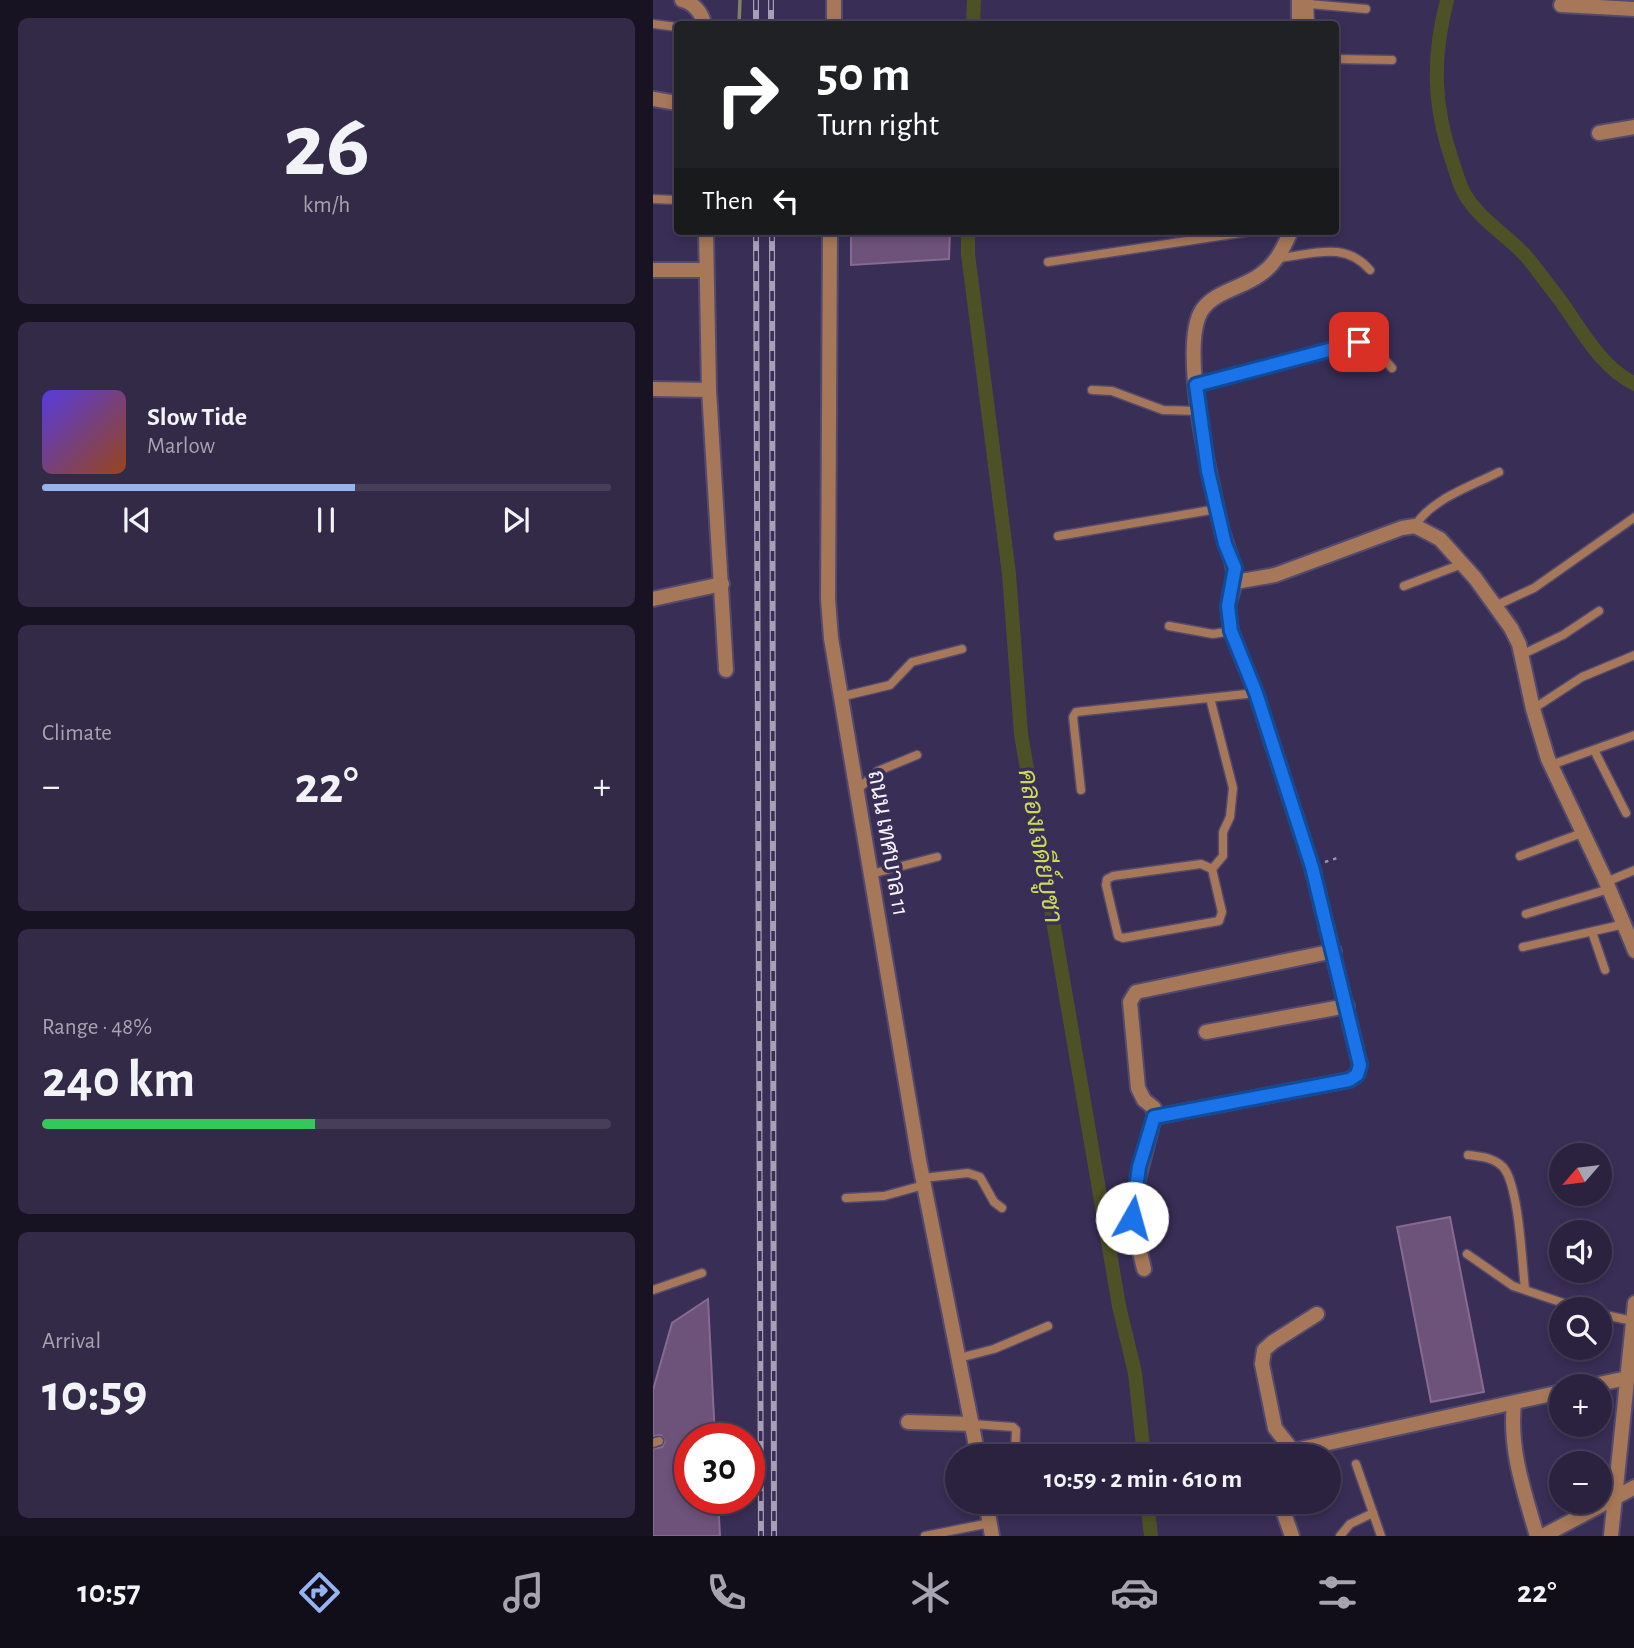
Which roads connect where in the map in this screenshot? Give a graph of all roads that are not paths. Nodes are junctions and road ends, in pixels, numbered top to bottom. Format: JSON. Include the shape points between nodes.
{"nodes":[{"id":1,"x":682,"y":0,"type":"edge"},
{"id":2,"x":834,"y":0,"type":"edge"},
{"id":3,"x":1306,"y":1,"type":"edge"},
{"id":4,"x":1561,"y":5,"type":"dead end"},
{"id":5,"x":1366,"y":9,"type":"dead end"},
{"id":6,"x":1634,"y":9,"type":"edge"},
{"id":7,"x":704,"y":21,"type":"edge"},
{"id":8,"x":834,"y":21,"type":"edge"},
{"id":9,"x":1300,"y":21,"type":"edge"},
{"id":10,"x":1309,"y":21,"type":"edge"},
{"id":11,"x":653,"y":24,"type":"edge"},
{"id":12,"x":674,"y":27,"type":"edge"},
{"id":13,"x":1339,"y":59,"type":"edge"},
{"id":14,"x":1392,"y":60,"type":"dead end"},
{"id":15,"x":653,"y":99,"type":"edge"},
{"id":16,"x":674,"y":102,"type":"edge"},
{"id":17,"x":1634,"y":127,"type":"edge"},
{"id":18,"x":1599,"y":133,"type":"dead end"},
{"id":19,"x":653,"y":199,"type":"edge"},
{"id":20,"x":674,"y":200,"type":"edge"},
{"id":21,"x":706,"y":235,"type":"edge"},
{"id":22,"x":830,"y":235,"type":"edge"},
{"id":23,"x":1227,"y":235,"type":"edge"},
{"id":24,"x":1289,"y":235,"type":"edge"},
{"id":25,"x":1279,"y":258,"type":"junction"},
{"id":26,"x":1048,"y":262,"type":"dead end"},
{"id":27,"x":653,"y":270,"type":"edge"},
{"id":28,"x":707,"y":270,"type":"junction"},
{"id":29,"x":1370,"y":270,"type":"dead end"},
{"id":30,"x":1392,"y":368,"type":"dead end"},
{"id":31,"x":1196,"y":385,"type":"junction"},
{"id":32,"x":653,"y":389,"type":"edge"},
{"id":33,"x":709,"y":390,"type":"junction"},
{"id":34,"x":1092,"y":390,"type":"dead end"},
{"id":35,"x":1200,"y":411,"type":"junction"},
{"id":36,"x":1499,"y":472,"type":"dead end"},
{"id":37,"x":1217,"y":509,"type":"junction"},
{"id":38,"x":1634,"y":517,"type":"edge"},
{"id":39,"x":1415,"y":526,"type":"junction"},
{"id":40,"x":1058,"y":536,"type":"dead end"},
{"id":41,"x":1462,"y":564,"type":"junction"},
{"id":42,"x":1235,"y":582,"type":"junction"},
{"id":43,"x":722,"y":584,"type":"junction"},
{"id":44,"x":1404,"y":586,"type":"dead end"},
{"id":45,"x":653,"y":599,"type":"edge"},
{"id":46,"x":1495,"y":606,"type":"junction"},
{"id":47,"x":1599,"y":611,"type":"dead end"},
{"id":48,"x":1169,"y":626,"type":"dead end"},
{"id":49,"x":1231,"y":631,"type":"junction"},
{"id":50,"x":962,"y":649,"type":"dead end"},
{"id":51,"x":1521,"y":655,"type":"junction"},
{"id":52,"x":1634,"y":656,"type":"edge"},
{"id":53,"x":726,"y":670,"type":"dead end"},
{"id":54,"x":1256,"y":693,"type":"junction"},
{"id":55,"x":840,"y":696,"type":"junction"},
{"id":56,"x":1210,"y":698,"type":"junction"},
{"id":57,"x":1533,"y":709,"type":"junction"},
{"id":58,"x":1634,"y":736,"type":"edge"},
{"id":59,"x":1594,"y":750,"type":"junction"},
{"id":60,"x":917,"y":755,"type":"dead end"},
{"id":61,"x":1551,"y":765,"type":"junction"},
{"id":62,"x":857,"y":790,"type":"junction"},
{"id":63,"x":1081,"y":790,"type":"dead end"},
{"id":64,"x":1626,"y":813,"type":"dead end"},
{"id":65,"x":1582,"y":833,"type":"junction"},
{"id":66,"x":1520,"y":856,"type":"dead end"},
{"id":67,"x":937,"y":857,"type":"dead end"},
{"id":68,"x":1212,"y":869,"type":"junction"},
{"id":69,"x":1634,"y":870,"type":"edge"},
{"id":70,"x":871,"y":874,"type":"junction"},
{"id":71,"x":1608,"y":886,"type":"junction"},
{"id":72,"x":1526,"y":914,"type":"dead end"},
{"id":73,"x":1629,"y":928,"type":"edge"},
{"id":74,"x":1592,"y":932,"type":"junction"},
{"id":75,"x":1523,"y":947,"type":"dead end"},
{"id":76,"x":1334,"y":951,"type":"junction"},
{"id":77,"x":1634,"y":951,"type":"edge"},
{"id":78,"x":1605,"y":970,"type":"dead end"},
{"id":79,"x":1347,"y":1006,"type":"junction"},
{"id":80,"x":1206,"y":1032,"type":"dead end"},
{"id":81,"x":1154,"y":1117,"type":"junction"},
{"id":82,"x":1468,"y":1155,"type":"dead end"},
{"id":83,"x":924,"y":1181,"type":"junction"},
{"id":84,"x":846,"y":1198,"type":"dead end"},
{"id":85,"x":1002,"y":1208,"type":"dead end"},
{"id":86,"x":1467,"y":1254,"type":"dead end"},
{"id":87,"x":1144,"y":1269,"type":"dead end"},
{"id":88,"x":702,"y":1273,"type":"dead end"},
{"id":89,"x":1525,"y":1289,"type":"junction"},
{"id":90,"x":653,"y":1290,"type":"edge"},
{"id":91,"x":1549,"y":1298,"type":"edge"},
{"id":92,"x":1634,"y":1303,"type":"edge"},
{"id":93,"x":1317,"y":1314,"type":"dead end"},
{"id":94,"x":1612,"y":1317,"type":"edge"},
{"id":95,"x":1632,"y":1321,"type":"junction"},
{"id":96,"x":1048,"y":1326,"type":"dead end"},
{"id":97,"x":959,"y":1358,"type":"junction"},
{"id":98,"x":1630,"y":1368,"type":"edge"},
{"id":99,"x":1612,"y":1376,"type":"edge"},
{"id":100,"x":1549,"y":1395,"type":"edge"},
{"id":101,"x":1514,"y":1403,"type":"junction"},
{"id":102,"x":908,"y":1422,"type":"dead end"},
{"id":103,"x":972,"y":1424,"type":"junction"},
{"id":104,"x":976,"y":1444,"type":"edge"},
{"id":105,"x":1015,"y":1444,"type":"edge"},
{"id":106,"x":1288,"y":1444,"type":"edge"},
{"id":107,"x":1325,"y":1444,"type":"edge"},
{"id":108,"x":1356,"y":1464,"type":"dead end"},
{"id":109,"x":1634,"y":1487,"type":"edge"},
{"id":110,"x":1617,"y":1497,"type":"junction"},
{"id":111,"x":1373,"y":1513,"type":"junction"},
{"id":112,"x":1285,"y":1514,"type":"edge"},
{"id":113,"x":991,"y":1529,"type":"edge"},
{"id":114,"x":1558,"y":1532,"type":"edge"},
{"id":115,"x":925,"y":1536,"type":"edge"},
{"id":116,"x":1292,"y":1536,"type":"edge"},
{"id":117,"x":1340,"y":1536,"type":"edge"},
{"id":118,"x":1381,"y":1536,"type":"edge"},
{"id":119,"x":1540,"y":1536,"type":"edge"},
{"id":120,"x":1611,"y":1536,"type":"edge"}],
"edges":[{"from":1,"to":7,"type":"street","via":[[690,2]]},
{"from":2,"to":8,"type":"street"},
{"from":3,"to":5,"type":"lane"},
{"from":3,"to":9,"type":"street"},
{"from":3,"to":10,"type":"lane"},
{"from":4,"to":6,"type":"street"},
{"from":11,"to":12,"type":"lane"},
{"from":13,"to":14,"type":"lane"},
{"from":15,"to":16,"type":"street"},
{"from":17,"to":18,"type":"street"},
{"from":19,"to":20,"type":"lane"},
{"from":21,"to":28,"type":"street"},
{"from":22,"to":55,"type":"street","name":"ถนน เทศบาล 11","via":[[828,598]]},
{"from":23,"to":26,"type":"lane"},
{"from":24,"to":25,"type":"street"},
{"from":25,"to":29,"type":"lane","via":[[1339,251],[1358,255]]},
{"from":25,"to":31,"type":"street","via":[[1261,275],[1214,298],[1202,310],[1196,326]]},
{"from":27,"to":28,"type":"street"},
{"from":28,"to":33,"type":"street"},
{"from":30,"to":31,"type":"lane","via":[[1373,348],[1359,342]]},
{"from":31,"to":35,"type":"street"},
{"from":32,"to":33,"type":"street"},
{"from":33,"to":43,"type":"street"},
{"from":34,"to":35,"type":"lane","via":[[1112,391],[1163,410]]},
{"from":35,"to":37,"type":"street"},
{"from":36,"to":39,"type":"lane","via":[[1429,510]]},
{"from":37,"to":40,"type":"lane"},
{"from":37,"to":42,"type":"street"},
{"from":38,"to":46,"type":"lane","via":[[1534,588]]},
{"from":39,"to":41,"type":"street","via":[[1440,539]]},
{"from":39,"to":42,"type":"street","via":[[1275,575]]},
{"from":41,"to":44,"type":"lane"},
{"from":41,"to":46,"type":"street"},
{"from":42,"to":49,"type":"street","via":[[1228,606]]},
{"from":43,"to":45,"type":"street"},
{"from":43,"to":53,"type":"street"},
{"from":46,"to":51,"type":"street"},
{"from":47,"to":51,"type":"lane","via":[[1564,635]]},
{"from":48,"to":49,"type":"lane","via":[[1213,634]]},
{"from":49,"to":54,"type":"street"},
{"from":50,"to":55,"type":"lane","via":[[912,662],[890,685]]},
{"from":51,"to":57,"type":"street"},
{"from":52,"to":57,"type":"lane","via":[[1582,677]]},
{"from":54,"to":56,"type":"lane"},
{"from":54,"to":76,"type":"street"},
{"from":55,"to":62,"type":"street","name":"ถนน เทศบาล 11"},
{"from":56,"to":63,"type":"lane","via":[[1076,712]]},
{"from":56,"to":68,"type":"lane","via":[[1233,788],[1223,856]]},
{"from":57,"to":61,"type":"street"},
{"from":58,"to":59,"type":"lane"},
{"from":59,"to":61,"type":"lane"},
{"from":59,"to":64,"type":"lane"},
{"from":60,"to":62,"type":"lane","via":[[878,771]]},
{"from":61,"to":65,"type":"street"},
{"from":62,"to":70,"type":"street","name":"ถนน เทศบาล 11"},
{"from":65,"to":66,"type":"lane"},
{"from":65,"to":71,"type":"street"},
{"from":67,"to":70,"type":"lane"},
{"from":68,"to":68,"type":"lane","via":[[1201,864],[1107,879],[1118,936],[1219,921],[1222,912]]},
{"from":69,"to":71,"type":"lane"},
{"from":70,"to":83,"type":"street","name":"ถนน เทศบาล 11"},
{"from":71,"to":72,"type":"lane"},
{"from":71,"to":73,"type":"street"},
{"from":73,"to":74,"type":"lane"},
{"from":73,"to":77,"type":"street"},
{"from":74,"to":75,"type":"lane"},
{"from":74,"to":78,"type":"lane"},
{"from":76,"to":79,"type":"street"},
{"from":76,"to":81,"type":"street","via":[[1136,992],[1130,1002],[1138,1088],[1154,1108]]},
{"from":79,"to":80,"type":"street"},
{"from":79,"to":81,"type":"street","via":[[1360,1065],[1349,1080]]},
{"from":81,"to":87,"type":"street","via":[[1132,1203]]},
{"from":82,"to":89,"type":"lane","via":[[1487,1157],[1509,1175]]},
{"from":83,"to":84,"type":"lane","via":[[884,1196]]},
{"from":83,"to":85,"type":"lane","via":[[968,1173],[980,1177]]},
{"from":83,"to":97,"type":"street","name":"ถนน เทศบาล 11"},
{"from":86,"to":89,"type":"lane","via":[[1513,1286]]},
{"from":88,"to":90,"type":"lane"},
{"from":89,"to":91,"type":"lane"},
{"from":92,"to":95,"type":"street"},
{"from":93,"to":106,"type":"street","via":[[1264,1350],[1271,1416]]},
{"from":94,"to":95,"type":"lane"},
{"from":95,"to":98,"type":"street"},
{"from":96,"to":97,"type":"lane"},
{"from":97,"to":103,"type":"street","name":"ถนน เทศบาล 11"},
{"from":98,"to":99,"type":"street"},
{"from":98,"to":110,"type":"street"},
{"from":100,"to":101,"type":"street"},
{"from":101,"to":107,"type":"street"},
{"from":101,"to":119,"type":"street","via":[[1514,1457]]},
{"from":102,"to":103,"type":"street"},
{"from":103,"to":104,"type":"street","name":"ถนน เทศบาล 11"},
{"from":103,"to":105,"type":"lane","via":[[1013,1427]]},
{"from":108,"to":111,"type":"lane"},
{"from":109,"to":110,"type":"street"},
{"from":110,"to":114,"type":"street"},
{"from":110,"to":120,"type":"street"},
{"from":111,"to":117,"type":"lane","via":[[1350,1524]]},
{"from":111,"to":118,"type":"lane"},
{"from":112,"to":116,"type":"street"},
{"from":113,"to":115,"type":"lane"},
{"from":114,"to":119,"type":"street"}]}
